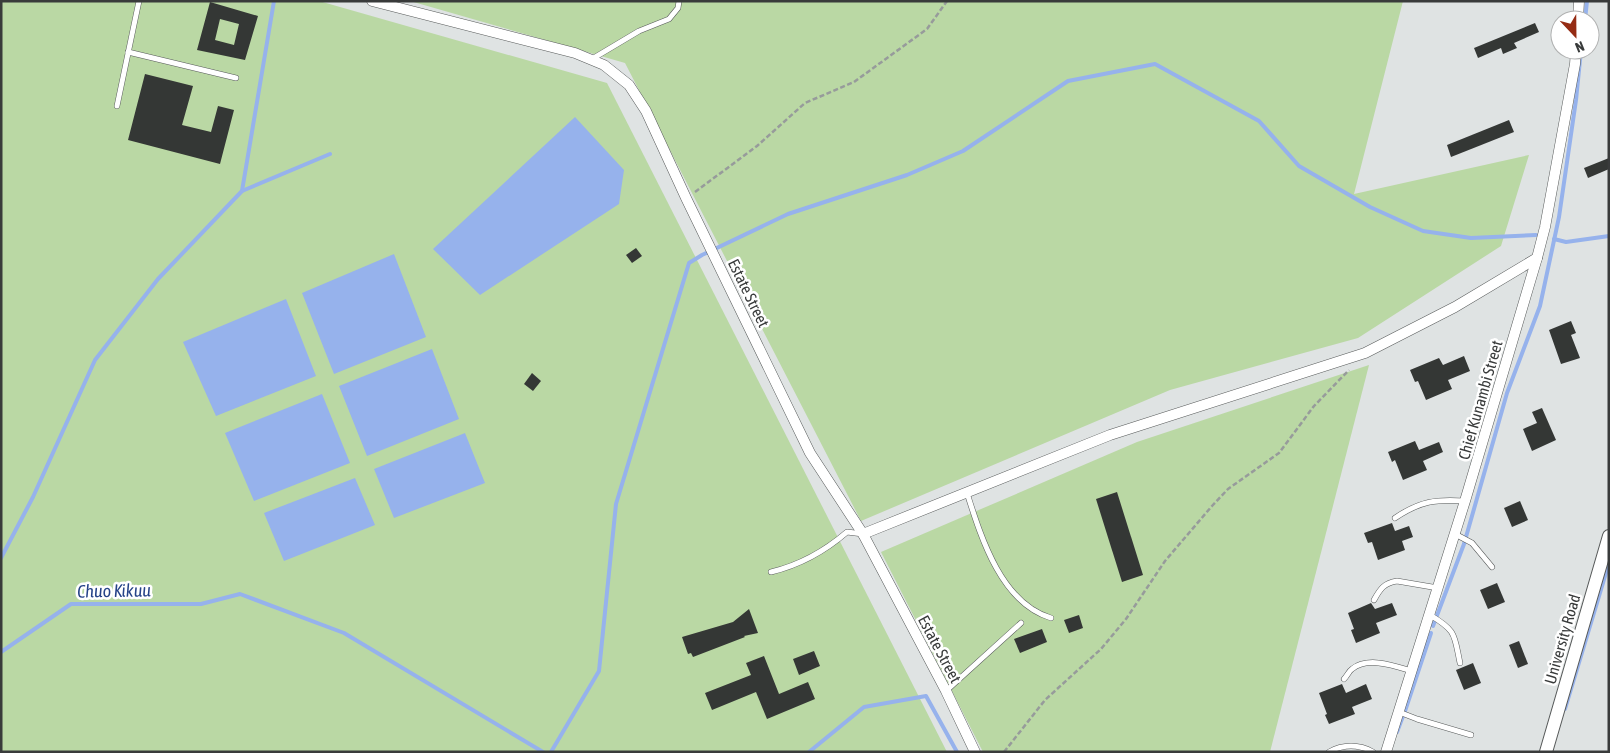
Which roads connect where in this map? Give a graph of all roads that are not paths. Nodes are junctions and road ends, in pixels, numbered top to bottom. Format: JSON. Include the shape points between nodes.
{"nodes":[{"id":1,"x":139,"y":1,"type":"edge"},
{"id":2,"x":372,"y":1,"type":"edge"},
{"id":3,"x":679,"y":1,"type":"edge"},
{"id":4,"x":128,"y":52,"type":"junction"},
{"id":5,"x":592,"y":59,"type":"junction"},
{"id":6,"x":1576,"y":60,"type":"edge"},
{"id":7,"x":236,"y":78,"type":"dead end"},
{"id":8,"x":117,"y":106,"type":"dead end"},
{"id":9,"x":1537,"y":258,"type":"junction"},
{"id":10,"x":967,"y":492,"type":"junction"},
{"id":11,"x":1465,"y":501,"type":"junction"},
{"id":12,"x":1396,"y":518,"type":"dead end"},
{"id":13,"x":863,"y":534,"type":"junction"},
{"id":14,"x":1455,"y":534,"type":"junction"},
{"id":15,"x":1609,"y":536,"type":"edge"},
{"id":16,"x":1492,"y":567,"type":"dead end"},
{"id":17,"x":772,"y":572,"type":"dead end"},
{"id":18,"x":1439,"y":588,"type":"junction"},
{"id":19,"x":1374,"y":600,"type":"dead end"},
{"id":20,"x":1430,"y":615,"type":"junction"},
{"id":21,"x":1051,"y":618,"type":"dead end"},
{"id":22,"x":1021,"y":622,"type":"dead end"},
{"id":23,"x":1460,"y":663,"type":"dead end"},
{"id":24,"x":1412,"y":671,"type":"junction"},
{"id":25,"x":1344,"y":679,"type":"dead end"},
{"id":26,"x":946,"y":691,"type":"junction"},
{"id":27,"x":1398,"y":711,"type":"junction"},
{"id":28,"x":1471,"y":735,"type":"dead end"},
{"id":29,"x":975,"y":752,"type":"edge"},
{"id":30,"x":1329,"y":752,"type":"edge"},
{"id":31,"x":1373,"y":752,"type":"edge"},
{"id":32,"x":1386,"y":752,"type":"edge"},
{"id":33,"x":1546,"y":752,"type":"edge"}],
"edges":[{"from":1,"to":4,"type":"lane"},
{"from":2,"to":5,"type":"street","name":"Estate Street"},
{"from":3,"to":5,"type":"lane","via":[[678,8],[669,19],[639,31]]},
{"from":4,"to":7,"type":"lane"},
{"from":4,"to":8,"type":"lane"},
{"from":5,"to":13,"type":"street","name":"Estate Street","via":[[629,85],[646,111],[810,453]]},
{"from":6,"to":9,"type":"street","name":"Chief Kunambi Street"},
{"from":9,"to":10,"type":"street","via":[[1455,307],[1365,353],[1110,435]]},
{"from":9,"to":11,"type":"street","name":"Chief Kunambi Street"},
{"from":10,"to":13,"type":"street"},
{"from":10,"to":21,"type":"lane","via":[[993,564],[1003,580],[1024,603]]},
{"from":11,"to":12,"type":"lane","via":[[1426,502],[1411,507]]},
{"from":11,"to":14,"type":"street","name":"Chief Kunambi Street"},
{"from":13,"to":17,"type":"lane","via":[[847,532],[802,562]]},
{"from":13,"to":26,"type":"street","name":"Estate Street"},
{"from":14,"to":16,"type":"lane","via":[[1472,543]]},
{"from":14,"to":18,"type":"street","name":"Chief Kunambi Street"},
{"from":15,"to":33,"type":"street","name":"University Road"},
{"from":18,"to":19,"type":"lane","via":[[1390,582]]},
{"from":18,"to":20,"type":"street","name":"Chief Kunambi Street"},
{"from":20,"to":23,"type":"lane","via":[[1450,628]]},
{"from":20,"to":24,"type":"street","name":"Chief Kunambi Street"},
{"from":22,"to":26,"type":"lane"},
{"from":24,"to":25,"type":"lane","via":[[1372,662],[1351,669]]},
{"from":24,"to":27,"type":"street","name":"Chief Kunambi Street"},
{"from":26,"to":29,"type":"street","name":"Estate Street"},
{"from":27,"to":28,"type":"lane"},
{"from":27,"to":32,"type":"street","name":"Chief Kunambi Street"},
{"from":30,"to":31,"type":"lane","via":[[1350,746]]}]}
